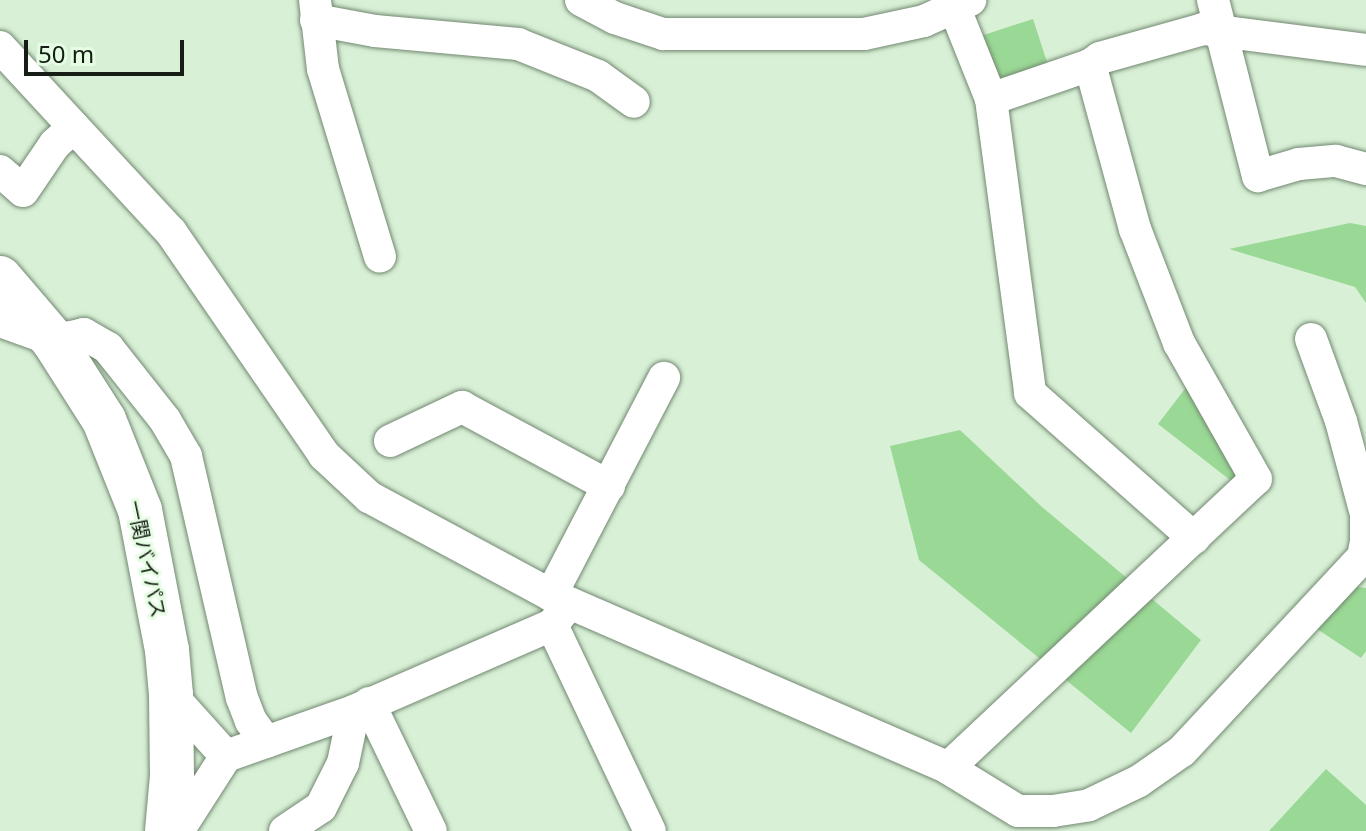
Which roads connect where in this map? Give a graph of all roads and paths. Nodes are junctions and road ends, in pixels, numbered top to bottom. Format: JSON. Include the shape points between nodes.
{"nodes":[{"id":1,"x":581,"y":0,"type":"edge"},
{"id":2,"x":963,"y":4,"type":"edge"},
{"id":3,"x":315,"y":10,"type":"edge"},
{"id":4,"x":1217,"y":15,"type":"edge"},
{"id":5,"x":0,"y":47,"type":"edge"},
{"id":6,"x":1366,"y":50,"type":"edge"},
{"id":7,"x":1090,"y":65,"type":"junction"},
{"id":8,"x":991,"y":99,"type":"junction"},
{"id":9,"x":634,"y":102,"type":"dead end"},
{"id":10,"x":74,"y":127,"type":"junction"},
{"id":11,"x":1366,"y":169,"type":"edge"},
{"id":12,"x":0,"y":171,"type":"edge"},
{"id":13,"x":380,"y":257,"type":"dead end"},
{"id":14,"x":0,"y":278,"type":"edge"},
{"id":15,"x":0,"y":321,"type":"edge"},
{"id":16,"x":1311,"y":339,"type":"dead end"},
{"id":17,"x":55,"y":344,"type":"junction"},
{"id":18,"x":664,"y":378,"type":"dead end"},
{"id":19,"x":390,"y":441,"type":"dead end"},
{"id":20,"x":609,"y":486,"type":"junction"},
{"id":21,"x":1194,"y":538,"type":"junction"},
{"id":22,"x":1365,"y":550,"type":"edge"},
{"id":23,"x":557,"y":608,"type":"junction"},
{"id":24,"x":171,"y":695,"type":"junction"},
{"id":25,"x":362,"y":707,"type":"junction"},
{"id":26,"x":266,"y":742,"type":"junction"},
{"id":27,"x":226,"y":756,"type":"junction"},
{"id":28,"x":948,"y":768,"type":"junction"},
{"id":29,"x":1021,"y":821,"type":"edge"},
{"id":30,"x":167,"y":831,"type":"edge"},
{"id":31,"x":178,"y":831,"type":"edge"},
{"id":32,"x":285,"y":831,"type":"edge"},
{"id":33,"x":431,"y":831,"type":"edge"},
{"id":34,"x":650,"y":831,"type":"edge"}],
"edges":[{"from":1,"to":2,"type":"street","via":[[663,34],[864,34],[924,21]]},
{"from":2,"to":8,"type":"street"},
{"from":3,"to":9,"type":"street","via":[[375,31],[518,44],[598,76]]},
{"from":3,"to":13,"type":"street","via":[[323,69]]},
{"from":4,"to":6,"type":"street"},
{"from":4,"to":7,"type":"street","via":[[1203,29]]},
{"from":4,"to":11,"type":"street","via":[[1258,176],[1299,164],[1336,161]]},
{"from":5,"to":10,"type":"street"},
{"from":7,"to":8,"type":"street"},
{"from":7,"to":21,"type":"street","via":[[1135,229],[1179,343],[1256,479]]},
{"from":8,"to":21,"type":"street","via":[[1030,393]]},
{"from":10,"to":12,"type":"street","via":[[55,144],[23,191]]},
{"from":10,"to":23,"type":"street","via":[[171,232],[324,455],[369,497]]},
{"from":14,"to":17,"type":"highway","name":"一関バイパス"},
{"from":15,"to":17,"type":"street"},
{"from":16,"to":22,"type":"street","via":[[1341,421],[1366,514]]},
{"from":17,"to":24,"type":"highway","name":"一関バイパス","via":[[104,420],[140,510]]},
{"from":17,"to":26,"type":"street","via":[[84,334],[108,348],[165,420],[186,456],[242,698]]},
{"from":18,"to":20,"type":"street"},
{"from":19,"to":20,"type":"street","via":[[462,407]]},
{"from":20,"to":23,"type":"street"},
{"from":21,"to":28,"type":"street"},
{"from":22,"to":29,"type":"street","via":[[1182,751],[1139,781],[1089,805]]},
{"from":23,"to":25,"type":"street"},
{"from":23,"to":28,"type":"street"},
{"from":23,"to":34,"type":"street"},
{"from":24,"to":27,"type":"street"},
{"from":24,"to":30,"type":"highway","name":"一関バイパス"},
{"from":25,"to":26,"type":"street"},
{"from":25,"to":32,"type":"street","via":[[321,807]]},
{"from":25,"to":33,"type":"street"},
{"from":26,"to":27,"type":"street"},
{"from":27,"to":31,"type":"street"},
{"from":28,"to":29,"type":"street"}]}
